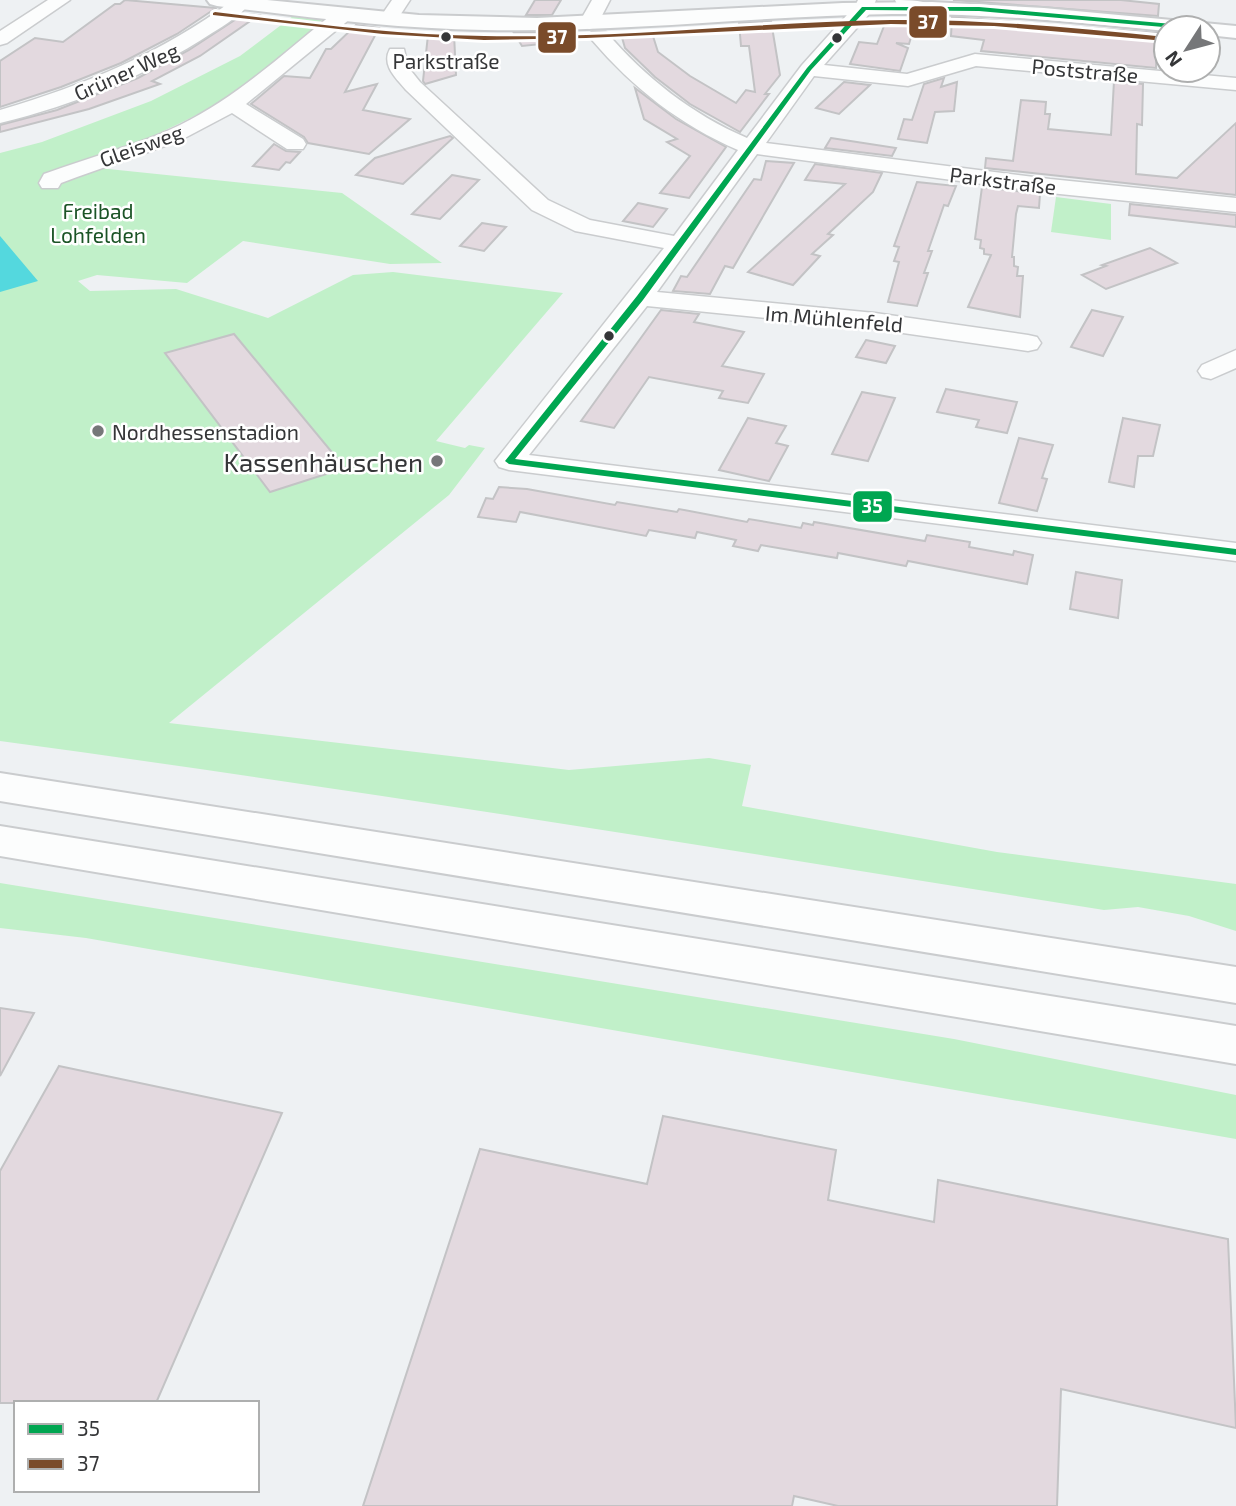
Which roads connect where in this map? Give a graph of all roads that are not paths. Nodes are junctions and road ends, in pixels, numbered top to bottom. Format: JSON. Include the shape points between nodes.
{"nodes":[{"id":1,"x":61,"y":0,"type":"edge"},
{"id":2,"x":217,"y":0,"type":"edge"},
{"id":3,"x":401,"y":0,"type":"edge"},
{"id":4,"x":601,"y":0,"type":"edge"},
{"id":5,"x":904,"y":0,"type":"edge"},
{"id":6,"x":241,"y":3,"type":"junction"},
{"id":7,"x":866,"y":4,"type":"edge"},
{"id":8,"x":928,"y":8,"type":"junction"},
{"id":9,"x":796,"y":12,"type":"junction"},
{"id":10,"x":343,"y":15,"type":"junction"},
{"id":11,"x":388,"y":19,"type":"junction"},
{"id":12,"x":1152,"y":24,"type":"edge"},
{"id":13,"x":594,"y":29,"type":"junction"},
{"id":14,"x":842,"y":33,"type":"junction"},
{"id":15,"x":0,"y":39,"type":"edge"},
{"id":16,"x":397,"y":52,"type":"dead end"},
{"id":17,"x":922,"y":54,"type":"dead end"},
{"id":18,"x":975,"y":60,"type":"junction"},
{"id":19,"x":809,"y":69,"type":"junction"},
{"id":20,"x":1236,"y":84,"type":"edge"},
{"id":21,"x":232,"y":104,"type":"junction"},
{"id":22,"x":0,"y":117,"type":"edge"},
{"id":23,"x":295,"y":144,"type":"dead end"},
{"id":24,"x":750,"y":147,"type":"junction"},
{"id":25,"x":50,"y":183,"type":"dead end"},
{"id":26,"x":1236,"y":205,"type":"edge"},
{"id":27,"x":679,"y":244,"type":"junction"},
{"id":28,"x":640,"y":298,"type":"junction"},
{"id":29,"x":1028,"y":343,"type":"dead end"},
{"id":30,"x":1236,"y":358,"type":"edge"},
{"id":31,"x":1211,"y":371,"type":"dead end"},
{"id":32,"x":1236,"y":552,"type":"edge"},
{"id":33,"x":0,"y":786,"type":"edge"},
{"id":34,"x":0,"y":841,"type":"edge"},
{"id":35,"x":1236,"y":985,"type":"edge"},
{"id":36,"x":1236,"y":1045,"type":"edge"}],
"edges":[{"from":1,"to":15,"type":"street"},
{"from":2,"to":6,"type":"main road"},
{"from":3,"to":11,"type":"street"},
{"from":4,"to":13,"type":"street"},
{"from":5,"to":8,"type":"street"},
{"from":6,"to":10,"type":"main road"},
{"from":6,"to":22,"type":"street","name":"Grüner Weg","via":[[192,40],[138,69],[74,95]]},
{"from":7,"to":8,"type":"main road"},
{"from":7,"to":9,"type":"main road"},
{"from":7,"to":14,"type":"street"},
{"from":8,"to":12,"type":"main road"},
{"from":9,"to":13,"type":"main road"},
{"from":9,"to":14,"type":"street","via":[[824,20]]},
{"from":10,"to":11,"type":"main road"},
{"from":10,"to":21,"type":"street","name":"Gleisweg"},
{"from":11,"to":13,"type":"main road"},
{"from":13,"to":24,"type":"street","name":"Parkstraße","via":[[639,79],[721,136]]},
{"from":14,"to":19,"type":"street"},
{"from":16,"to":27,"type":"street","via":[[398,68],[413,86],[540,205],[583,226]]},
{"from":17,"to":18,"type":"street","name":"Poststraße"},
{"from":18,"to":19,"type":"street","name":"Poststraße","via":[[908,80]]},
{"from":18,"to":20,"type":"street","name":"Poststraße"},
{"from":19,"to":24,"type":"street"},
{"from":21,"to":23,"type":"street"},
{"from":21,"to":25,"type":"street","name":"Gleisweg","via":[[187,130],[78,168]]},
{"from":24,"to":26,"type":"street","name":"Parkstraße","via":[[1051,187]]},
{"from":24,"to":27,"type":"street"},
{"from":27,"to":28,"type":"street"},
{"from":28,"to":29,"type":"street","name":"Im Mühlenfeld","via":[[875,321]]},
{"from":28,"to":32,"type":"street","via":[[509,461]]},
{"from":30,"to":31,"type":"street"},
{"from":33,"to":35,"type":"main road"},
{"from":34,"to":36,"type":"main road"}]}
